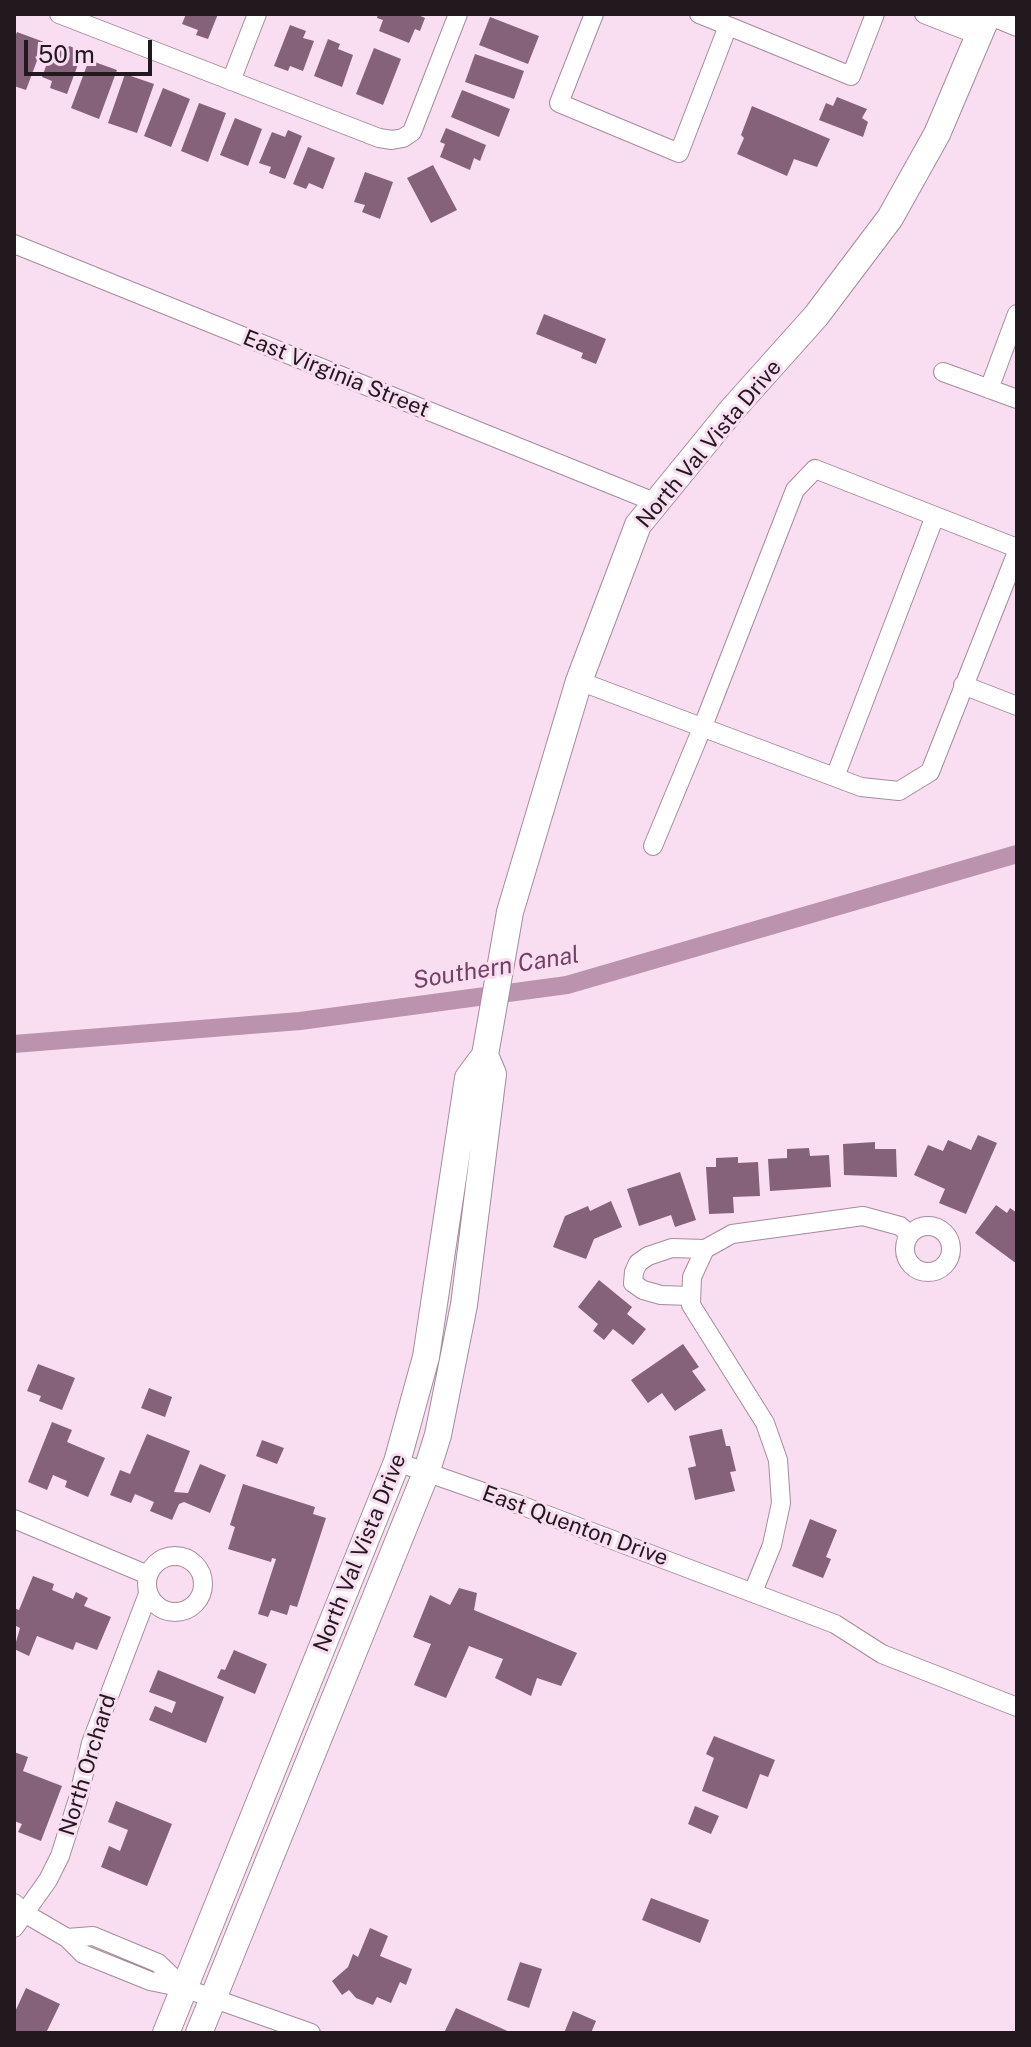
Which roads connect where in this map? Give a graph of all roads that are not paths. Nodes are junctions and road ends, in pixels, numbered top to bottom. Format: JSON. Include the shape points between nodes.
{"nodes":[{"id":1,"x":59,"y":14,"type":"edge"},
{"id":2,"x":257,"y":14,"type":"edge"},
{"id":3,"x":458,"y":14,"type":"edge"},
{"id":4,"x":594,"y":14,"type":"edge"},
{"id":5,"x":699,"y":14,"type":"edge"},
{"id":6,"x":875,"y":14,"type":"edge"},
{"id":7,"x":924,"y":14,"type":"edge"},
{"id":8,"x":980,"y":20,"type":"edge"},
{"id":9,"x":728,"y":26,"type":"junction"},
{"id":10,"x":1017,"y":27,"type":"edge"},
{"id":11,"x":231,"y":81,"type":"junction"},
{"id":12,"x":14,"y":244,"type":"edge"},
{"id":13,"x":1017,"y":314,"type":"edge"},
{"id":14,"x":943,"y":372,"type":"dead end"},
{"id":15,"x":989,"y":389,"type":"junction"},
{"id":16,"x":1017,"y":399,"type":"edge"},
{"id":17,"x":657,"y":503,"type":"junction"},
{"id":18,"x":935,"y":516,"type":"junction"},
{"id":19,"x":1017,"y":550,"type":"edge"},
{"id":20,"x":579,"y":681,"type":"junction"},
{"id":21,"x":963,"y":685,"type":"junction"},
{"id":22,"x":1017,"y":706,"type":"edge"},
{"id":23,"x":703,"y":726,"type":"junction"},
{"id":24,"x":835,"y":777,"type":"junction"},
{"id":25,"x":653,"y":846,"type":"dead end"},
{"id":26,"x":485,"y":1055,"type":"junction"},
{"id":27,"x":910,"y":1235,"type":"dead end"},
{"id":28,"x":705,"y":1249,"type":"junction"},
{"id":29,"x":691,"y":1296,"type":"junction"},
{"id":30,"x":397,"y":1462,"type":"junction"},
{"id":31,"x":426,"y":1473,"type":"junction"},
{"id":32,"x":14,"y":1519,"type":"edge"},
{"id":33,"x":753,"y":1592,"type":"junction"},
{"id":34,"x":1017,"y":1707,"type":"edge"},
{"id":35,"x":18,"y":1915,"type":"edge"},
{"id":36,"x":184,"y":1988,"type":"junction"},
{"id":37,"x":213,"y":1998,"type":"junction"},
{"id":38,"x":166,"y":2033,"type":"edge"},
{"id":39,"x":199,"y":2033,"type":"edge"},
{"id":40,"x":311,"y":2033,"type":"edge"}],
"edges":[{"from":1,"to":11,"type":"street"},
{"from":2,"to":11,"type":"street"},
{"from":3,"to":11,"type":"street","via":[[417,121],[403,138],[379,138]]},
{"from":4,"to":9,"type":"street","via":[[559,103],[679,153]]},
{"from":5,"to":9,"type":"street"},
{"from":6,"to":9,"type":"street","via":[[851,76]]},
{"from":7,"to":8,"type":"street"},
{"from":8,"to":10,"type":"street"},
{"from":8,"to":17,"type":"main road","name":"North Val Vista Drive","via":[[937,134],[890,218],[816,316]]},
{"from":12,"to":17,"type":"street","name":"East Virginia Street"},
{"from":13,"to":15,"type":"street"},
{"from":14,"to":15,"type":"street"},
{"from":15,"to":16,"type":"street"},
{"from":17,"to":20,"type":"main road","name":"North Val Vista Drive","via":[[638,525]]},
{"from":18,"to":19,"type":"street"},
{"from":18,"to":23,"type":"street","via":[[815,469],[795,490]]},
{"from":18,"to":24,"type":"street"},
{"from":19,"to":21,"type":"street"},
{"from":20,"to":23,"type":"street"},
{"from":20,"to":26,"type":"main road","name":"North Val Vista Drive","via":[[510,912]]},
{"from":21,"to":22,"type":"street"},
{"from":21,"to":24,"type":"street","via":[[930,772],[899,791],[861,787]]},
{"from":23,"to":24,"type":"street"},
{"from":23,"to":25,"type":"street"},
{"from":26,"to":30,"type":"main road","name":"North Val Vista Drive","via":[[468,1078],[426,1357]]},
{"from":26,"to":31,"type":"main road","name":"North Val Vista Drive","via":[[493,1074],[464,1305]]},
{"from":27,"to":28,"type":"street","via":[[900,1226],[863,1216],[732,1234]]},
{"from":28,"to":29,"type":"street","via":[[692,1277]]},
{"from":28,"to":29,"type":"street","via":[[672,1248],[648,1256],[634,1272],[633,1283],[643,1290]]},
{"from":29,"to":33,"type":"street","via":[[691,1305],[765,1423],[778,1460],[781,1503],[772,1545]]},
{"from":30,"to":31,"type":"street","name":"East Quenton Drive"},
{"from":30,"to":36,"type":"main road","name":"North Val Vista Drive"},
{"from":31,"to":33,"type":"street","name":"East Quenton Drive"},
{"from":31,"to":37,"type":"main road","name":"North Val Vista Drive"},
{"from":32,"to":35,"type":"street","name":"North Orchard","via":[[148,1585],[91,1743],[60,1856],[48,1880]]},
{"from":33,"to":34,"type":"street","name":"East Quenton Drive","via":[[835,1624],[882,1654]]},
{"from":35,"to":36,"type":"street","via":[[67,1938],[83,1954],[150,1981]]},
{"from":36,"to":37,"type":"street"},
{"from":36,"to":38,"type":"main road","name":"North Val Vista Drive"},
{"from":37,"to":39,"type":"main road","name":"North Val Vista Drive"},
{"from":37,"to":40,"type":"street"}]}
